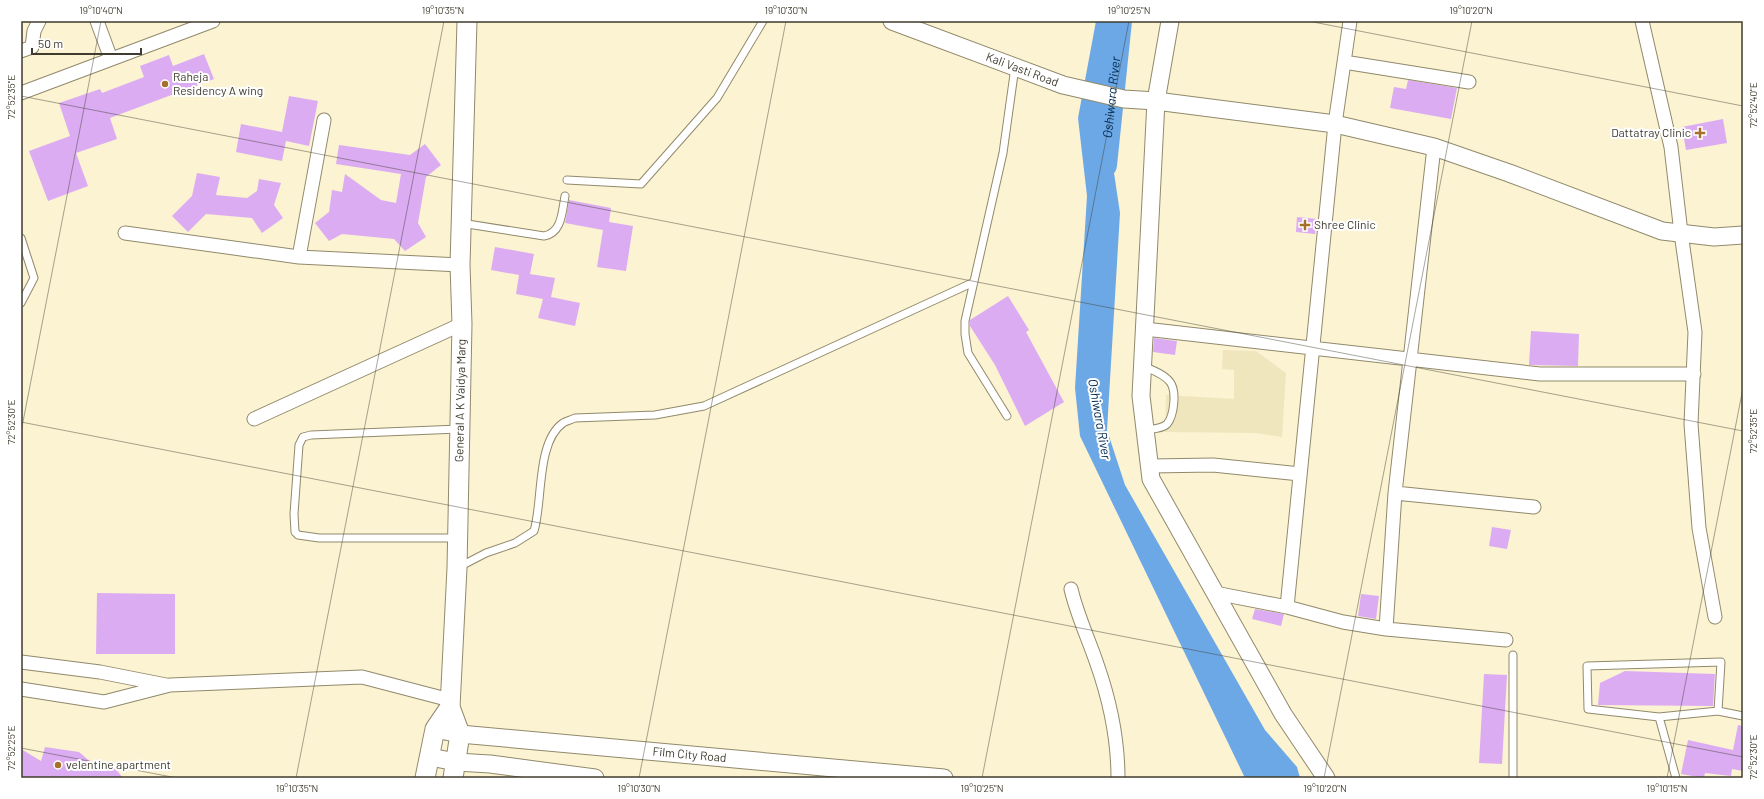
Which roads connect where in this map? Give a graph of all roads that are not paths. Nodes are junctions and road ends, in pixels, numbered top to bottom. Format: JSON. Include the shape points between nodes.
{"nodes":[{"id":1,"x":39,"y":21,"type":"edge"},
{"id":2,"x":97,"y":21,"type":"edge"},
{"id":3,"x":213,"y":21,"type":"edge"},
{"id":4,"x":467,"y":21,"type":"edge"},
{"id":5,"x":763,"y":21,"type":"edge"},
{"id":6,"x":892,"y":21,"type":"edge"},
{"id":7,"x":1170,"y":21,"type":"edge"},
{"id":8,"x":1350,"y":21,"type":"edge"},
{"id":9,"x":1642,"y":21,"type":"edge"},
{"id":10,"x":21,"y":50,"type":"edge"},
{"id":11,"x":111,"y":59,"type":"junction"},
{"id":12,"x":1344,"y":62,"type":"junction"},
{"id":13,"x":1015,"y":67,"type":"junction"},
{"id":14,"x":1469,"y":82,"type":"dead end"},
{"id":15,"x":21,"y":92,"type":"edge"},
{"id":16,"x":1156,"y":101,"type":"junction"},
{"id":17,"x":324,"y":120,"type":"dead end"},
{"id":18,"x":1335,"y":124,"type":"junction"},
{"id":19,"x":1434,"y":147,"type":"junction"},
{"id":20,"x":567,"y":180,"type":"dead end"},
{"id":21,"x":565,"y":196,"type":"dead end"},
{"id":22,"x":461,"y":223,"type":"junction"},
{"id":23,"x":125,"y":233,"type":"dead end"},
{"id":24,"x":1681,"y":233,"type":"junction"},
{"id":25,"x":1743,"y":235,"type":"edge"},
{"id":26,"x":21,"y":238,"type":"edge"},
{"id":27,"x":298,"y":257,"type":"junction"},
{"id":28,"x":460,"y":265,"type":"junction"},
{"id":29,"x":974,"y":282,"type":"junction"},
{"id":30,"x":21,"y":303,"type":"edge"},
{"id":31,"x":462,"y":324,"type":"junction"},
{"id":32,"x":1145,"y":329,"type":"junction"},
{"id":33,"x":1312,"y":349,"type":"junction"},
{"id":34,"x":1410,"y":360,"type":"junction"},
{"id":35,"x":1143,"y":366,"type":"junction"},
{"id":36,"x":1694,"y":374,"type":"junction"},
{"id":37,"x":1007,"y":416,"type":"dead end"},
{"id":38,"x":254,"y":419,"type":"dead end"},
{"id":39,"x":460,"y":429,"type":"junction"},
{"id":40,"x":1145,"y":430,"type":"junction"},
{"id":41,"x":1150,"y":466,"type":"junction"},
{"id":42,"x":1300,"y":474,"type":"junction"},
{"id":43,"x":1396,"y":493,"type":"junction"},
{"id":44,"x":1534,"y":507,"type":"dead end"},
{"id":45,"x":458,"y":538,"type":"junction"},
{"id":46,"x":457,"y":568,"type":"junction"},
{"id":47,"x":1071,"y":589,"type":"dead end"},
{"id":48,"x":1215,"y":593,"type":"junction"},
{"id":49,"x":1287,"y":607,"type":"junction"},
{"id":50,"x":1714,"y":617,"type":"dead end"},
{"id":51,"x":1386,"y":629,"type":"junction"},
{"id":52,"x":1506,"y":640,"type":"dead end"},
{"id":53,"x":1513,"y":655,"type":"dead end"},
{"id":54,"x":21,"y":662,"type":"edge"},
{"id":55,"x":170,"y":686,"type":"junction"},
{"id":56,"x":21,"y":689,"type":"edge"},
{"id":57,"x":450,"y":703,"type":"junction"},
{"id":58,"x":1718,"y":711,"type":"junction"},
{"id":59,"x":1743,"y":716,"type":"edge"},
{"id":60,"x":1659,"y":717,"type":"junction"},
{"id":61,"x":435,"y":729,"type":"junction"},
{"id":62,"x":460,"y":734,"type":"junction"},
{"id":63,"x":430,"y":757,"type":"junction"},
{"id":64,"x":454,"y":770,"type":"edge"},
{"id":65,"x":425,"y":778,"type":"edge"},
{"id":66,"x":595,"y":778,"type":"edge"},
{"id":67,"x":944,"y":778,"type":"edge"},
{"id":68,"x":1118,"y":778,"type":"edge"},
{"id":69,"x":1326,"y":778,"type":"edge"},
{"id":70,"x":1513,"y":778,"type":"edge"},
{"id":71,"x":1676,"y":778,"type":"edge"}],
"edges":[{"from":1,"to":10,"type":"street","via":[[34,30],[32,47]]},
{"from":2,"to":11,"type":"street"},
{"from":3,"to":11,"type":"street"},
{"from":4,"to":22,"type":"main road","name":"General A K Vaidya Marg"},
{"from":5,"to":20,"type":"lane","via":[[716,98],[641,184]]},
{"from":6,"to":13,"type":"street","name":"Kali Vasti Road"},
{"from":7,"to":16,"type":"street"},
{"from":8,"to":12,"type":"street"},
{"from":9,"to":24,"type":"street","via":[[1671,147]]},
{"from":11,"to":15,"type":"street"},
{"from":12,"to":14,"type":"street"},
{"from":12,"to":18,"type":"street"},
{"from":13,"to":16,"type":"street","name":"Kali Vasti Road","via":[[1063,85],[1124,99]]},
{"from":13,"to":29,"type":"lane","via":[[1003,153]]},
{"from":16,"to":18,"type":"street","name":"Kali Vasti Road"},
{"from":16,"to":32,"type":"street"},
{"from":17,"to":27,"type":"street"},
{"from":18,"to":19,"type":"street","name":"Kali Vasti Road"},
{"from":18,"to":33,"type":"street"},
{"from":19,"to":24,"type":"street","name":"Kali Vasti Road","via":[[1662,231]]},
{"from":19,"to":34,"type":"street"},
{"from":21,"to":22,"type":"lane","via":[[558,228],[551,235]]},
{"from":22,"to":28,"type":"main road","name":"General A K Vaidya Marg"},
{"from":23,"to":27,"type":"street"},
{"from":24,"to":25,"type":"street","name":"Kali Vasti Road","via":[[1714,237]]},
{"from":24,"to":36,"type":"street","via":[[1695,332]]},
{"from":26,"to":30,"type":"lane","via":[[34,278]]},
{"from":27,"to":28,"type":"street"},
{"from":28,"to":31,"type":"main road","name":"General A K Vaidya Marg"},
{"from":29,"to":37,"type":"lane","via":[[965,321],[968,353]]},
{"from":29,"to":46,"type":"lane","via":[[704,406],[655,415],[574,418],[563,423],[543,458],[534,531],[515,543],[486,553]]},
{"from":31,"to":38,"type":"street"},
{"from":31,"to":39,"type":"main road","name":"General A K Vaidya Marg"},
{"from":32,"to":33,"type":"street"},
{"from":32,"to":35,"type":"street"},
{"from":33,"to":34,"type":"street"},
{"from":33,"to":42,"type":"street"},
{"from":34,"to":36,"type":"street","via":[[1540,374]]},
{"from":34,"to":43,"type":"street"},
{"from":35,"to":40,"type":"street","via":[[1141,396]]},
{"from":35,"to":40,"type":"lane","via":[[1166,378],[1175,396],[1167,424]]},
{"from":36,"to":50,"type":"street","via":[[1691,424],[1699,528]]},
{"from":39,"to":45,"type":"main road","name":"General A K Vaidya Marg"},
{"from":39,"to":45,"type":"lane","via":[[303,437],[299,445],[294,514],[295,532],[298,536]]},
{"from":40,"to":41,"type":"street"},
{"from":41,"to":42,"type":"street","via":[[1213,465]]},
{"from":41,"to":48,"type":"street","via":[[1151,479]]},
{"from":42,"to":49,"type":"street"},
{"from":43,"to":44,"type":"street"},
{"from":43,"to":51,"type":"street"},
{"from":45,"to":46,"type":"main road","name":"General A K Vaidya Marg"},
{"from":46,"to":57,"type":"main road","name":"General A K Vaidya Marg"},
{"from":47,"to":68,"type":"street","via":[[1112,714],[1118,754]]},
{"from":48,"to":49,"type":"street"},
{"from":48,"to":69,"type":"street","via":[[1283,714]]},
{"from":49,"to":51,"type":"street","via":[[1343,622]]},
{"from":51,"to":52,"type":"street"},
{"from":53,"to":70,"type":"lane"},
{"from":54,"to":55,"type":"street","via":[[100,672]]},
{"from":55,"to":56,"type":"street","via":[[104,702]]},
{"from":55,"to":57,"type":"street","via":[[362,677]]},
{"from":57,"to":61,"type":"main road"},
{"from":57,"to":62,"type":"main road","name":"General A K Vaidya Marg"},
{"from":58,"to":59,"type":"lane"},
{"from":58,"to":60,"type":"lane"},
{"from":58,"to":60,"type":"lane","via":[[1721,662],[1588,666],[1588,709]]},
{"from":60,"to":71,"type":"lane"},
{"from":61,"to":62,"type":"street","name":"Film City Road"},
{"from":61,"to":63,"type":"main road"},
{"from":62,"to":64,"type":"main road","name":"General A K Vaidya Marg"},
{"from":62,"to":67,"type":"street","name":"Film City Road"},
{"from":63,"to":64,"type":"street"},
{"from":63,"to":65,"type":"main road"},
{"from":64,"to":66,"type":"street","via":[[490,764]]}]}
